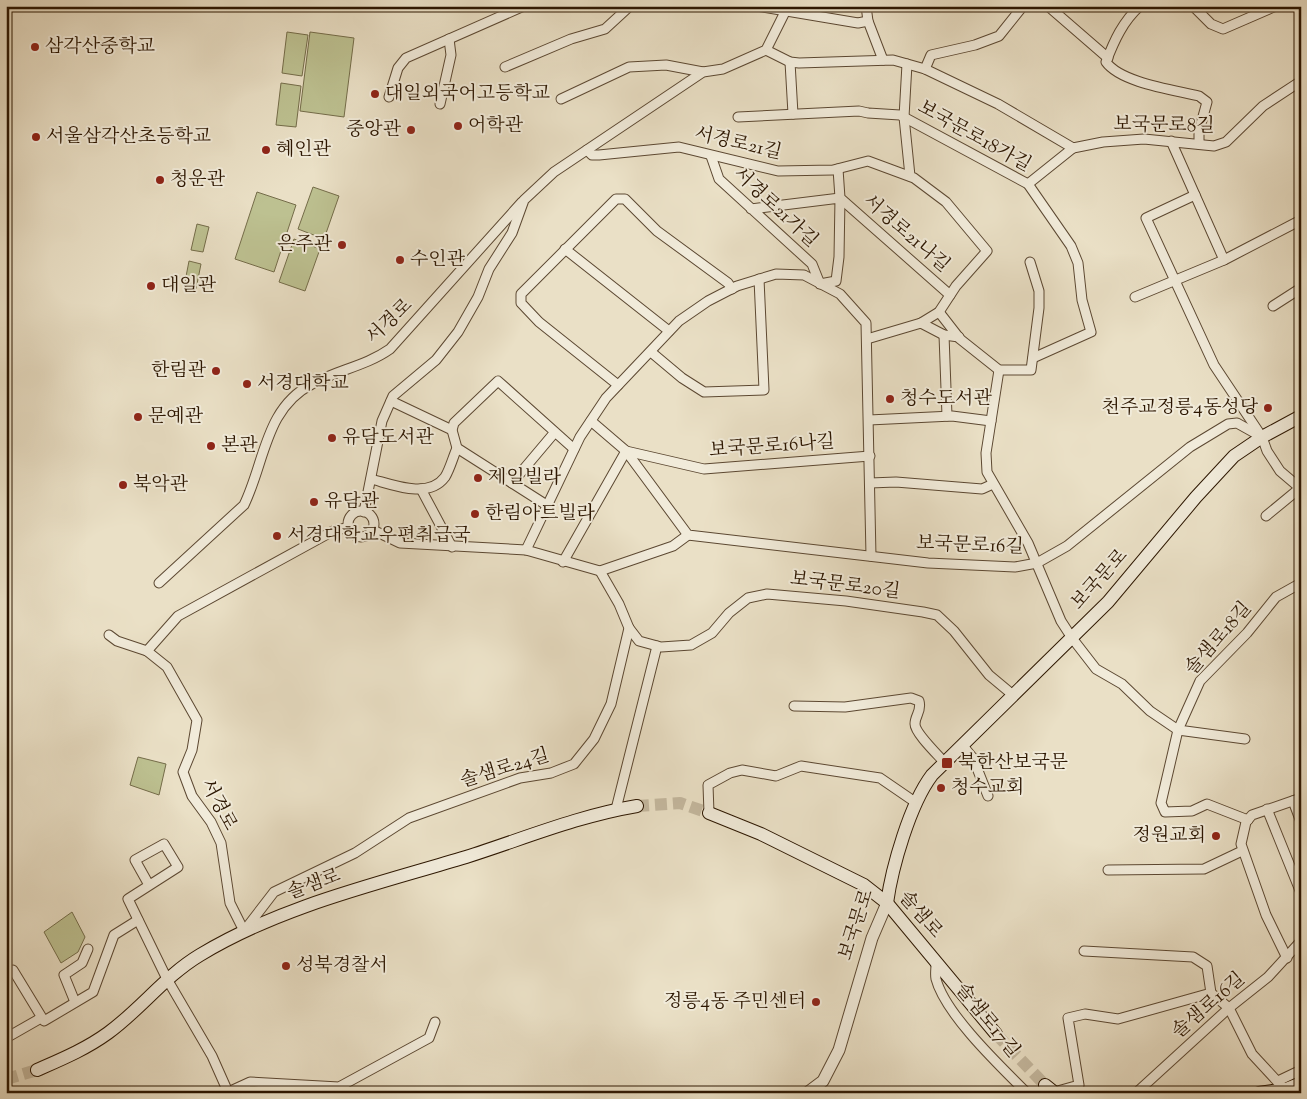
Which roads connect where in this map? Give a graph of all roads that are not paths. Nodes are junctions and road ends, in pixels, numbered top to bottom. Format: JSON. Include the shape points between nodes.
{"nodes":[{"id":1,"x":524,"y":6,"type":"edge"},
{"id":2,"x":630,"y":6,"type":"edge"},
{"id":3,"x":757,"y":6,"type":"edge"},
{"id":4,"x":866,"y":6,"type":"edge"},
{"id":5,"x":1023,"y":6,"type":"edge"},
{"id":6,"x":1048,"y":6,"type":"edge"},
{"id":7,"x":1140,"y":6,"type":"edge"},
{"id":8,"x":1193,"y":6,"type":"edge"},
{"id":9,"x":1276,"y":6,"type":"edge"},
{"id":10,"x":786,"y":8,"type":"edge"},
{"id":11,"x":868,"y":21,"type":"junction"},
{"id":12,"x":449,"y":39,"type":"junction"},
{"id":13,"x":766,"y":50,"type":"junction"},
{"id":14,"x":1108,"y":58,"type":"junction"},
{"id":15,"x":882,"y":60,"type":"junction"},
{"id":16,"x":790,"y":62,"type":"junction"},
{"id":17,"x":907,"y":64,"type":"junction"},
{"id":18,"x":505,"y":67,"type":"dead end"},
{"id":19,"x":925,"y":68,"type":"junction"},
{"id":20,"x":704,"y":72,"type":"junction"},
{"id":21,"x":1301,"y":81,"type":"edge"},
{"id":22,"x":389,"y":97,"type":"dead end"},
{"id":23,"x":561,"y":99,"type":"dead end"},
{"id":24,"x":440,"y":104,"type":"dead end"},
{"id":25,"x":793,"y":114,"type":"junction"},
{"id":26,"x":738,"y":117,"type":"dead end"},
{"id":27,"x":904,"y":117,"type":"junction"},
{"id":28,"x":1171,"y":141,"type":"junction"},
{"id":29,"x":1199,"y":144,"type":"junction"},
{"id":30,"x":1074,"y":148,"type":"junction"},
{"id":31,"x":587,"y":150,"type":"junction"},
{"id":32,"x":711,"y":156,"type":"junction"},
{"id":33,"x":838,"y":169,"type":"junction"},
{"id":34,"x":910,"y":176,"type":"junction"},
{"id":35,"x":1028,"y":184,"type":"junction"},
{"id":36,"x":1195,"y":195,"type":"junction"},
{"id":37,"x":840,"y":198,"type":"junction"},
{"id":38,"x":524,"y":200,"type":"junction"},
{"id":39,"x":751,"y":208,"type":"junction"},
{"id":40,"x":1301,"y":220,"type":"edge"},
{"id":41,"x":566,"y":249,"type":"junction"},
{"id":42,"x":1224,"y":260,"type":"junction"},
{"id":43,"x":1030,"y":262,"type":"dead end"},
{"id":44,"x":760,"y":279,"type":"junction"},
{"id":45,"x":1174,"y":280,"type":"junction"},
{"id":46,"x":820,"y":284,"type":"junction"},
{"id":47,"x":1301,"y":288,"type":"edge"},
{"id":48,"x":732,"y":289,"type":"junction"},
{"id":49,"x":950,"y":295,"type":"junction"},
{"id":50,"x":1135,"y":297,"type":"dead end"},
{"id":51,"x":1273,"y":306,"type":"dead end"},
{"id":52,"x":939,"y":312,"type":"junction"},
{"id":53,"x":921,"y":323,"type":"junction"},
{"id":54,"x":669,"y":331,"type":"junction"},
{"id":55,"x":944,"y":335,"type":"junction"},
{"id":56,"x":959,"y":337,"type":"junction"},
{"id":57,"x":867,"y":338,"type":"junction"},
{"id":58,"x":650,"y":352,"type":"junction"},
{"id":59,"x":1033,"y":358,"type":"junction"},
{"id":60,"x":999,"y":370,"type":"junction"},
{"id":61,"x":618,"y":385,"type":"junction"},
{"id":62,"x":391,"y":401,"type":"junction"},
{"id":63,"x":947,"y":416,"type":"junction"},
{"id":64,"x":1301,"y":416,"type":"edge"},
{"id":65,"x":869,"y":420,"type":"junction"},
{"id":66,"x":591,"y":421,"type":"junction"},
{"id":67,"x":991,"y":421,"type":"junction"},
{"id":68,"x":452,"y":430,"type":"junction"},
{"id":69,"x":555,"y":432,"type":"junction"},
{"id":70,"x":1262,"y":437,"type":"junction"},
{"id":71,"x":457,"y":448,"type":"junction"},
{"id":72,"x":574,"y":449,"type":"junction"},
{"id":73,"x":626,"y":451,"type":"junction"},
{"id":74,"x":870,"y":456,"type":"junction"},
{"id":75,"x":371,"y":479,"type":"junction"},
{"id":76,"x":512,"y":483,"type":"junction"},
{"id":77,"x":870,"y":483,"type":"junction"},
{"id":78,"x":993,"y":484,"type":"junction"},
{"id":79,"x":421,"y":489,"type":"junction"},
{"id":80,"x":548,"y":506,"type":"junction"},
{"id":81,"x":364,"y":512,"type":"junction"},
{"id":82,"x":1266,"y":516,"type":"dead end"},
{"id":83,"x":349,"y":527,"type":"junction"},
{"id":84,"x":373,"y":530,"type":"junction"},
{"id":85,"x":688,"y":535,"type":"junction"},
{"id":86,"x":452,"y":547,"type":"junction"},
{"id":87,"x":526,"y":550,"type":"junction"},
{"id":88,"x":871,"y":556,"type":"junction"},
{"id":89,"x":564,"y":562,"type":"junction"},
{"id":90,"x":1037,"y":564,"type":"junction"},
{"id":91,"x":600,"y":571,"type":"junction"},
{"id":92,"x":159,"y":583,"type":"dead end"},
{"id":93,"x":1301,"y":583,"type":"edge"},
{"id":94,"x":629,"y":628,"type":"junction"},
{"id":95,"x":109,"y":634,"type":"dead end"},
{"id":96,"x":1072,"y":638,"type":"junction"},
{"id":97,"x":657,"y":646,"type":"junction"},
{"id":98,"x":146,"y":651,"type":"junction"},
{"id":99,"x":1013,"y":695,"type":"junction"},
{"id":100,"x":794,"y":706,"type":"dead end"},
{"id":101,"x":1177,"y":729,"type":"junction"},
{"id":102,"x":1246,"y":739,"type":"dead end"},
{"id":103,"x":963,"y":746,"type":"junction"},
{"id":104,"x":945,"y":763,"type":"junction"},
{"id":105,"x":988,"y":796,"type":"dead end"},
{"id":106,"x":1297,"y":799,"type":"edge"},
{"id":107,"x":915,"y":802,"type":"junction"},
{"id":108,"x":637,"y":806,"type":"tunnel mouth"},
{"id":109,"x":616,"y":809,"type":"junction"},
{"id":110,"x":1267,"y":809,"type":"junction"},
{"id":111,"x":709,"y":812,"type":"joint"},
{"id":112,"x":1248,"y":820,"type":"junction"},
{"id":113,"x":1301,"y":822,"type":"edge"},
{"id":114,"x":1242,"y":851,"type":"junction"},
{"id":115,"x":1108,"y":870,"type":"dead end"},
{"id":116,"x":149,"y":885,"type":"junction"},
{"id":117,"x":1301,"y":893,"type":"edge"},
{"id":118,"x":887,"y":904,"type":"junction"},
{"id":119,"x":138,"y":920,"type":"junction"},
{"id":120,"x":244,"y":931,"type":"junction"},
{"id":121,"x":1301,"y":942,"type":"edge"},
{"id":122,"x":88,"y":949,"type":"dead end"},
{"id":123,"x":1084,"y":951,"type":"dead end"},
{"id":124,"x":1287,"y":958,"type":"junction"},
{"id":125,"x":936,"y":964,"type":"junction"},
{"id":126,"x":6,"y":974,"type":"edge"},
{"id":127,"x":167,"y":979,"type":"junction"},
{"id":128,"x":1211,"y":993,"type":"junction"},
{"id":129,"x":75,"y":1002,"type":"junction"},
{"id":130,"x":1229,"y":1008,"type":"junction"},
{"id":131,"x":42,"y":1018,"type":"junction"},
{"id":132,"x":435,"y":1022,"type":"dead end"},
{"id":133,"x":996,"y":1034,"type":"tunnel mouth"},
{"id":134,"x":6,"y":1038,"type":"edge"},
{"id":135,"x":38,"y":1070,"type":"tunnel mouth"},
{"id":136,"x":1301,"y":1070,"type":"edge"},
{"id":137,"x":1301,"y":1083,"type":"edge"},
{"id":138,"x":1284,"y":1087,"type":"edge"},
{"id":139,"x":1051,"y":1090,"type":"edge"},
{"id":140,"x":227,"y":1092,"type":"edge"},
{"id":141,"x":807,"y":1093,"type":"edge"},
{"id":142,"x":1027,"y":1093,"type":"edge"},
{"id":143,"x":1136,"y":1093,"type":"edge"},
{"id":144,"x":1259,"y":1093,"type":"edge"}],
"edges":[{"from":1,"to":12,"type":"street"},
{"from":2,"to":18,"type":"street","via":[[605,29],[571,39]]},
{"from":3,"to":10,"type":"street"},
{"from":4,"to":11,"type":"street"},
{"from":5,"to":19,"type":"street","via":[[999,36],[931,56]]},
{"from":6,"to":14,"type":"street"},
{"from":7,"to":14,"type":"street","via":[[1114,41]]},
{"from":8,"to":9,"type":"street","via":[[1211,24],[1223,29]]},
{"from":10,"to":11,"type":"street","via":[[858,23]]},
{"from":10,"to":13,"type":"street"},
{"from":11,"to":15,"type":"street"},
{"from":12,"to":22,"type":"street","via":[[406,58],[398,68]]},
{"from":12,"to":24,"type":"street","via":[[451,55]]},
{"from":13,"to":16,"type":"street"},
{"from":13,"to":20,"type":"street","name":"서경로","via":[[722,69]]},
{"from":14,"to":29,"type":"street","via":[[1106,62],[1111,68],[1134,79],[1200,96],[1207,102],[1199,130]]},
{"from":15,"to":16,"type":"street"},
{"from":15,"to":17,"type":"street"},
{"from":16,"to":25,"type":"street"},
{"from":17,"to":19,"type":"street"},
{"from":17,"to":27,"type":"street"},
{"from":19,"to":30,"type":"street","via":[[998,104]]},
{"from":20,"to":23,"type":"street","name":"서경로","via":[[666,66],[629,67]]},
{"from":20,"to":31,"type":"street","name":"서경로"},
{"from":21,"to":29,"type":"street","name":"보국문로8길","via":[[1263,106],[1226,142],[1214,146]]},
{"from":25,"to":26,"type":"street","name":"보국문로18가길"},
{"from":25,"to":27,"type":"street","name":"보국문로18가길","via":[[859,111]]},
{"from":27,"to":34,"type":"street"},
{"from":27,"to":35,"type":"street","name":"보국문로18가길"},
{"from":28,"to":29,"type":"street","name":"보국문로8길"},
{"from":28,"to":30,"type":"street","name":"보국문로8길","via":[[1119,140]]},
{"from":28,"to":36,"type":"street"},
{"from":30,"to":35,"type":"street"},
{"from":31,"to":32,"type":"street","name":"서경로21길","via":[[592,155],[599,155],[679,147]]},
{"from":31,"to":38,"type":"street","name":"서경로","via":[[554,172]]},
{"from":32,"to":33,"type":"street","name":"서경로21길","via":[[778,171]]},
{"from":32,"to":39,"type":"street","name":"서경로21가길","via":[[719,179]]},
{"from":33,"to":34,"type":"street","name":"서경로21길","via":[[868,161]]},
{"from":33,"to":37,"type":"street","name":"서경로21나길"},
{"from":34,"to":49,"type":"street","name":"서경로21길","via":[[946,202],[987,251]]},
{"from":35,"to":59,"type":"street","name":"보국문로18가길","via":[[1071,246],[1078,262],[1082,300],[1091,332]]},
{"from":36,"to":42,"type":"street"},
{"from":36,"to":45,"type":"street","via":[[1146,218]]},
{"from":37,"to":39,"type":"street","name":"서경로21나길"},
{"from":37,"to":46,"type":"street","via":[[836,281]]},
{"from":37,"to":49,"type":"street","name":"서경로21나길"},
{"from":38,"to":62,"type":"street","name":"서경로","via":[[512,233],[489,269],[458,332],[436,360]]},
{"from":38,"to":92,"type":"street","name":"서경로","via":[[390,349],[376,359],[298,392],[269,431],[244,505]]},
{"from":39,"to":46,"type":"street","name":"서경로21가길","via":[[812,264]]},
{"from":40,"to":42,"type":"street"},
{"from":41,"to":48,"type":"street","via":[[616,200],[625,199],[657,231]]},
{"from":41,"to":54,"type":"street"},
{"from":41,"to":61,"type":"street","via":[[521,294],[521,303],[539,322]]},
{"from":42,"to":45,"type":"street"},
{"from":43,"to":59,"type":"street","via":[[1039,292]]},
{"from":44,"to":46,"type":"street","via":[[776,274],[804,275]]},
{"from":44,"to":48,"type":"street"},
{"from":44,"to":58,"type":"street","via":[[764,390],[704,392]]},
{"from":45,"to":50,"type":"street"},
{"from":45,"to":70,"type":"street","via":[[1214,365]]},
{"from":46,"to":57,"type":"street","via":[[840,294],[866,323]]},
{"from":47,"to":51,"type":"street"},
{"from":48,"to":54,"type":"street","via":[[693,311]]},
{"from":49,"to":52,"type":"street","name":"서경로21길"},
{"from":52,"to":53,"type":"street","name":"서경로21길"},
{"from":52,"to":56,"type":"street"},
{"from":53,"to":55,"type":"street"},
{"from":53,"to":57,"type":"street","name":"서경로21길"},
{"from":54,"to":58,"type":"street"},
{"from":55,"to":56,"type":"street"},
{"from":55,"to":63,"type":"street"},
{"from":56,"to":60,"type":"street"},
{"from":57,"to":65,"type":"street"},
{"from":58,"to":61,"type":"street"},
{"from":59,"to":60,"type":"street","via":[[1032,370]]},
{"from":60,"to":67,"type":"street"},
{"from":61,"to":66,"type":"street"},
{"from":62,"to":68,"type":"street"},
{"from":62,"to":75,"type":"street","name":"서경로","via":[[382,421]]},
{"from":63,"to":65,"type":"street"},
{"from":63,"to":67,"type":"street"},
{"from":64,"to":70,"type":"main road","name":"보국문로"},
{"from":65,"to":74,"type":"street"},
{"from":66,"to":72,"type":"street"},
{"from":66,"to":73,"type":"street"},
{"from":67,"to":78,"type":"street","via":[[986,453],[987,472]]},
{"from":68,"to":69,"type":"street","via":[[454,423],[498,381]]},
{"from":68,"to":71,"type":"street"},
{"from":69,"to":72,"type":"street"},
{"from":69,"to":76,"type":"street"},
{"from":70,"to":82,"type":"street","via":[[1280,471],[1300,488]]},
{"from":70,"to":90,"type":"street","name":"보국문로16길","via":[[1238,423],[1228,424],[1190,448],[1068,546]]},
{"from":70,"to":96,"type":"main road","name":"보국문로","via":[[1229,462],[1108,602]]},
{"from":71,"to":76,"type":"street"},
{"from":71,"to":79,"type":"street","via":[[445,477]]},
{"from":72,"to":80,"type":"street"},
{"from":73,"to":74,"type":"street","name":"보국문로16나길","via":[[704,469]]},
{"from":73,"to":85,"type":"street"},
{"from":73,"to":89,"type":"street"},
{"from":74,"to":77,"type":"street"},
{"from":75,"to":79,"type":"street","via":[[408,489]]},
{"from":75,"to":81,"type":"street","name":"서경로"},
{"from":76,"to":80,"type":"street"},
{"from":77,"to":78,"type":"street","via":[[982,489]]},
{"from":77,"to":88,"type":"street"},
{"from":78,"to":90,"type":"street"},
{"from":79,"to":86,"type":"street"},
{"from":80,"to":87,"type":"street"},
{"from":81,"to":83,"type":"street","via":[[354,514]]},
{"from":81,"to":84,"type":"street","via":[[372,517]]},
{"from":83,"to":84,"type":"street","via":[[358,537],[367,536]]},
{"from":83,"to":98,"type":"street","via":[[333,531],[178,616]]},
{"from":84,"to":86,"type":"street","via":[[400,543]]},
{"from":85,"to":88,"type":"street","name":"보국문로16길"},
{"from":85,"to":91,"type":"street","via":[[673,546]]},
{"from":86,"to":87,"type":"street"},
{"from":87,"to":89,"type":"street"},
{"from":88,"to":90,"type":"street","name":"보국문로16길","via":[[928,563],[1015,567]]},
{"from":89,"to":91,"type":"street"},
{"from":90,"to":96,"type":"street","via":[[1061,621]]},
{"from":91,"to":94,"type":"street"},
{"from":93,"to":101,"type":"street","name":"솔샘로18길","via":[[1276,597],[1247,633],[1200,681]]},
{"from":94,"to":97,"type":"street","name":"보국문로20길","via":[[639,641]]},
{"from":94,"to":120,"type":"street","name":"솔샘로24길","via":[[611,704],[594,739],[574,764],[551,773],[520,778],[409,818],[355,853],[274,892]]},
{"from":95,"to":98,"type":"street","name":"서경로","via":[[117,641]]},
{"from":96,"to":99,"type":"main road","name":"보국문로"},
{"from":96,"to":101,"type":"street","via":[[1096,669],[1122,684],[1150,711]]},
{"from":97,"to":99,"type":"street","name":"보국문로20길","via":[[690,645],[712,633],[748,598],[767,594],[846,601],[937,615],[989,675]]},
{"from":97,"to":109,"type":"street"},
{"from":98,"to":120,"type":"street","name":"서경로","via":[[167,667],[197,720],[192,750],[183,772],[192,796],[211,822],[221,844],[230,903]]},
{"from":99,"to":103,"type":"main road","name":"보국문로"},
{"from":100,"to":104,"type":"street","via":[[845,707],[911,698],[919,701],[921,708],[915,722],[916,729]]},
{"from":101,"to":102,"type":"street"},
{"from":101,"to":112,"type":"street","name":"솔샘로18길","via":[[1161,803],[1165,812],[1192,811],[1208,804]]},
{"from":103,"to":104,"type":"main road","name":"보국문로"},
{"from":103,"to":105,"type":"street","via":[[973,758]]},
{"from":104,"to":107,"type":"main road","name":"보국문로"},
{"from":106,"to":110,"type":"street"},
{"from":106,"to":113,"type":"street"},
{"from":107,"to":111,"type":"street","via":[[880,778],[802,766],[776,776],[742,770],[730,773],[708,785]]},
{"from":107,"to":118,"type":"main road","name":"보국문로","via":[[890,880]]},
{"from":108,"to":109,"type":"main road","name":"솔샘로"},
{"from":109,"to":120,"type":"main road","name":"솔샘로","via":[[555,825],[469,856],[325,900]]},
{"from":110,"to":112,"type":"street"},
{"from":110,"to":117,"type":"street"},
{"from":111,"to":118,"type":"main road","name":"솔샘로","via":[[761,834],[864,886]]},
{"from":112,"to":114,"type":"street"},
{"from":114,"to":115,"type":"street","via":[[1204,869]]},
{"from":114,"to":124,"type":"street","via":[[1266,915]]},
{"from":116,"to":116,"type":"street","via":[[178,867],[164,844],[135,860]]},
{"from":116,"to":119,"type":"street","via":[[128,899]]},
{"from":118,"to":125,"type":"main road","name":"솔샘로"},
{"from":118,"to":141,"type":"street","name":"보국문로","via":[[870,946],[839,1050],[823,1081]]},
{"from":119,"to":127,"type":"street"},
{"from":119,"to":129,"type":"street","via":[[114,935],[93,992]]},
{"from":120,"to":127,"type":"main road","name":"솔샘로","via":[[199,955]]},
{"from":121,"to":124,"type":"street","name":"솔샘로16길"},
{"from":122,"to":129,"type":"street","via":[[82,963],[64,975]]},
{"from":123,"to":128,"type":"street","via":[[1193,957],[1206,966]]},
{"from":124,"to":130,"type":"street","name":"솔샘로16길"},
{"from":125,"to":133,"type":"main road","name":"솔샘로"},
{"from":125,"to":142,"type":"street","name":"솔샘로17길","via":[[936,978],[944,999]]},
{"from":126,"to":131,"type":"street","via":[[13,970]]},
{"from":127,"to":135,"type":"main road","name":"솔샘로","via":[[108,1033],[70,1056]]},
{"from":127,"to":140,"type":"street","via":[[212,1056]]},
{"from":128,"to":130,"type":"street"},
{"from":128,"to":139,"type":"street","via":[[1118,1018],[1085,1014],[1068,1018],[1079,1085]]},
{"from":129,"to":131,"type":"street","via":[[44,1021]]},
{"from":130,"to":138,"type":"street","via":[[1252,1054]]},
{"from":130,"to":143,"type":"street","name":"솔샘로16길"},
{"from":131,"to":134,"type":"street"},
{"from":132,"to":140,"type":"street","via":[[429,1038],[339,1087],[250,1082]]},
{"from":136,"to":138,"type":"street"},
{"from":137,"to":138,"type":"main road"},
{"from":138,"to":144,"type":"main road"}]}
